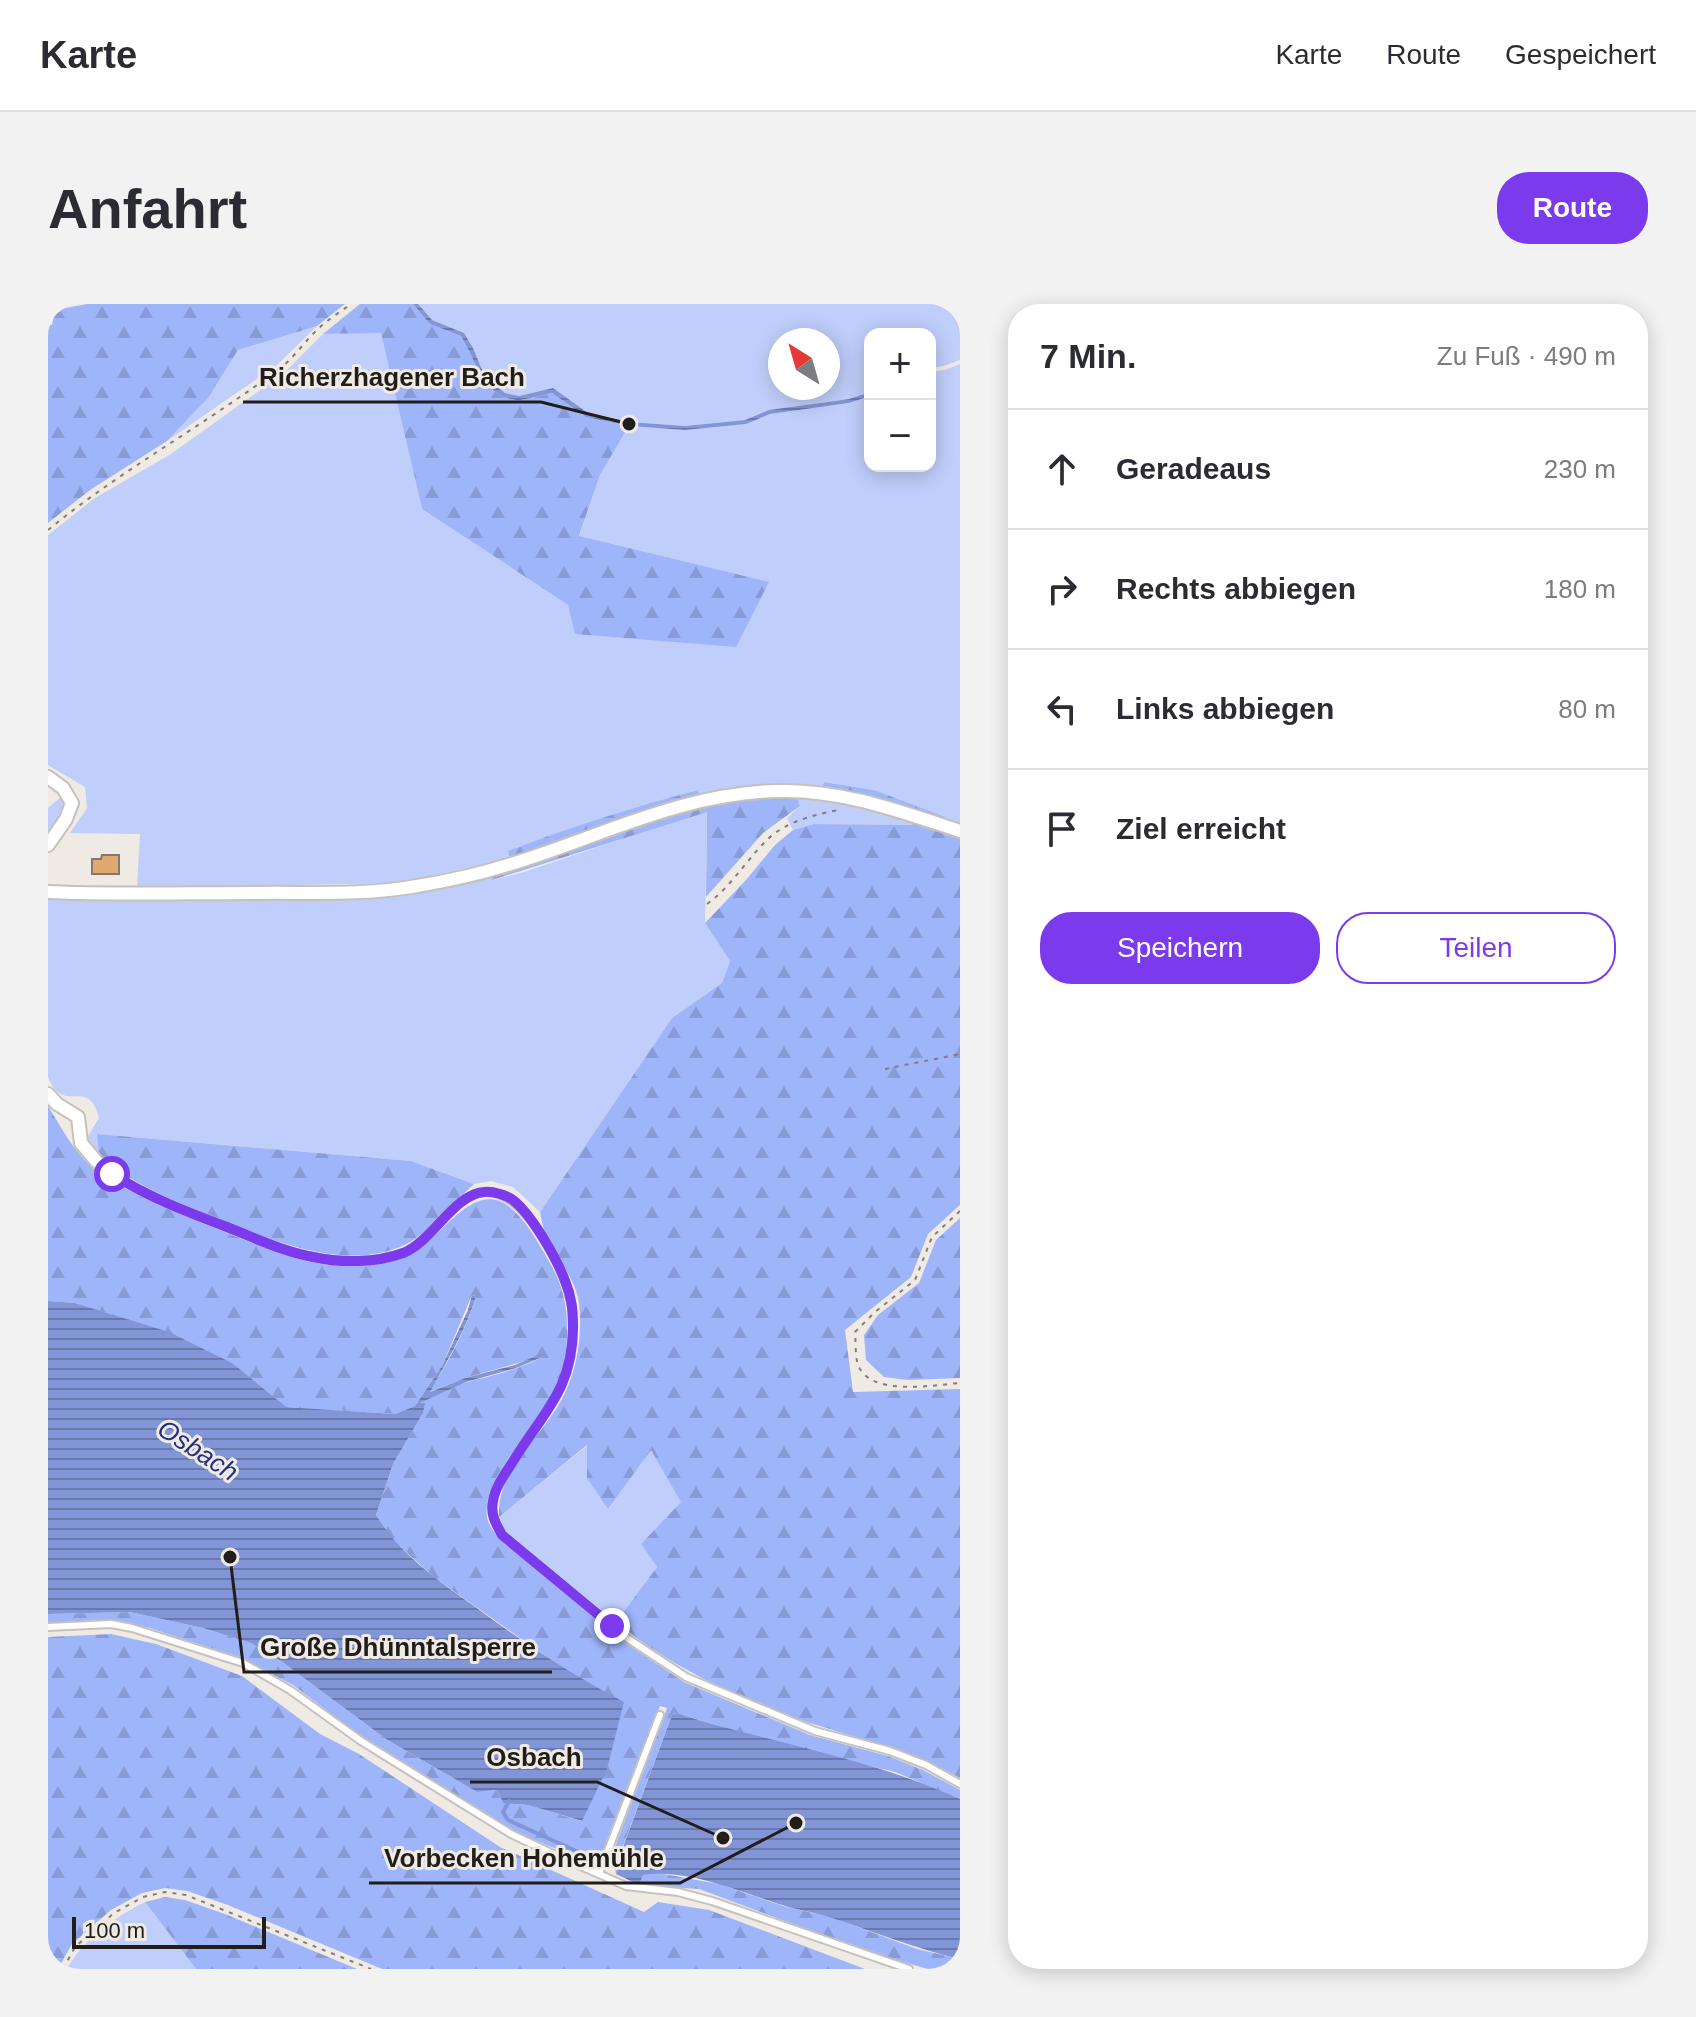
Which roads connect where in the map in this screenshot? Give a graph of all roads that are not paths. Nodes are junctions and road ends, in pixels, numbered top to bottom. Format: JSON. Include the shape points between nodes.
{"nodes":[{"id":1,"x":48,"y":777,"type":"edge"},
{"id":2,"x":960,"y":831,"type":"edge"},
{"id":3,"x":48,"y":845,"type":"edge"},
{"id":4,"x":48,"y":892,"type":"edge"},
{"id":5,"x":48,"y":1094,"type":"edge"},
{"id":6,"x":97,"y":1162,"type":"joint"},
{"id":7,"x":48,"y":1627,"type":"edge"},
{"id":8,"x":660,"y":1715,"type":"dead end"},
{"id":9,"x":960,"y":1784,"type":"edge"},
{"id":10,"x":599,"y":1874,"type":"junction"},
{"id":11,"x":909,"y":1969,"type":"edge"}],
"edges":[{"from":1,"to":3,"type":"street","via":[[72,803]]},
{"from":2,"to":4,"type":"street","via":[[868,803],[776,791],[699,800],[511,864],[418,886],[359,892]]},
{"from":5,"to":6,"type":"street","via":[[78,1117],[81,1143]]},
{"from":6,"to":9,"type":"lane","via":[[158,1200],[225,1227],[313,1257],[346,1261],[406,1252],[471,1196],[484,1192],[512,1199],[531,1220],[562,1274],[573,1302],[573,1353],[557,1398],[499,1483],[493,1518],[502,1535],[627,1638],[686,1677],[815,1731],[926,1765]]},
{"from":7,"to":10,"type":"lane","via":[[111,1624],[243,1663],[511,1834]]},
{"from":8,"to":10,"type":"lane"},
{"from":10,"to":11,"type":"lane","via":[[626,1886],[712,1901]]}]}
